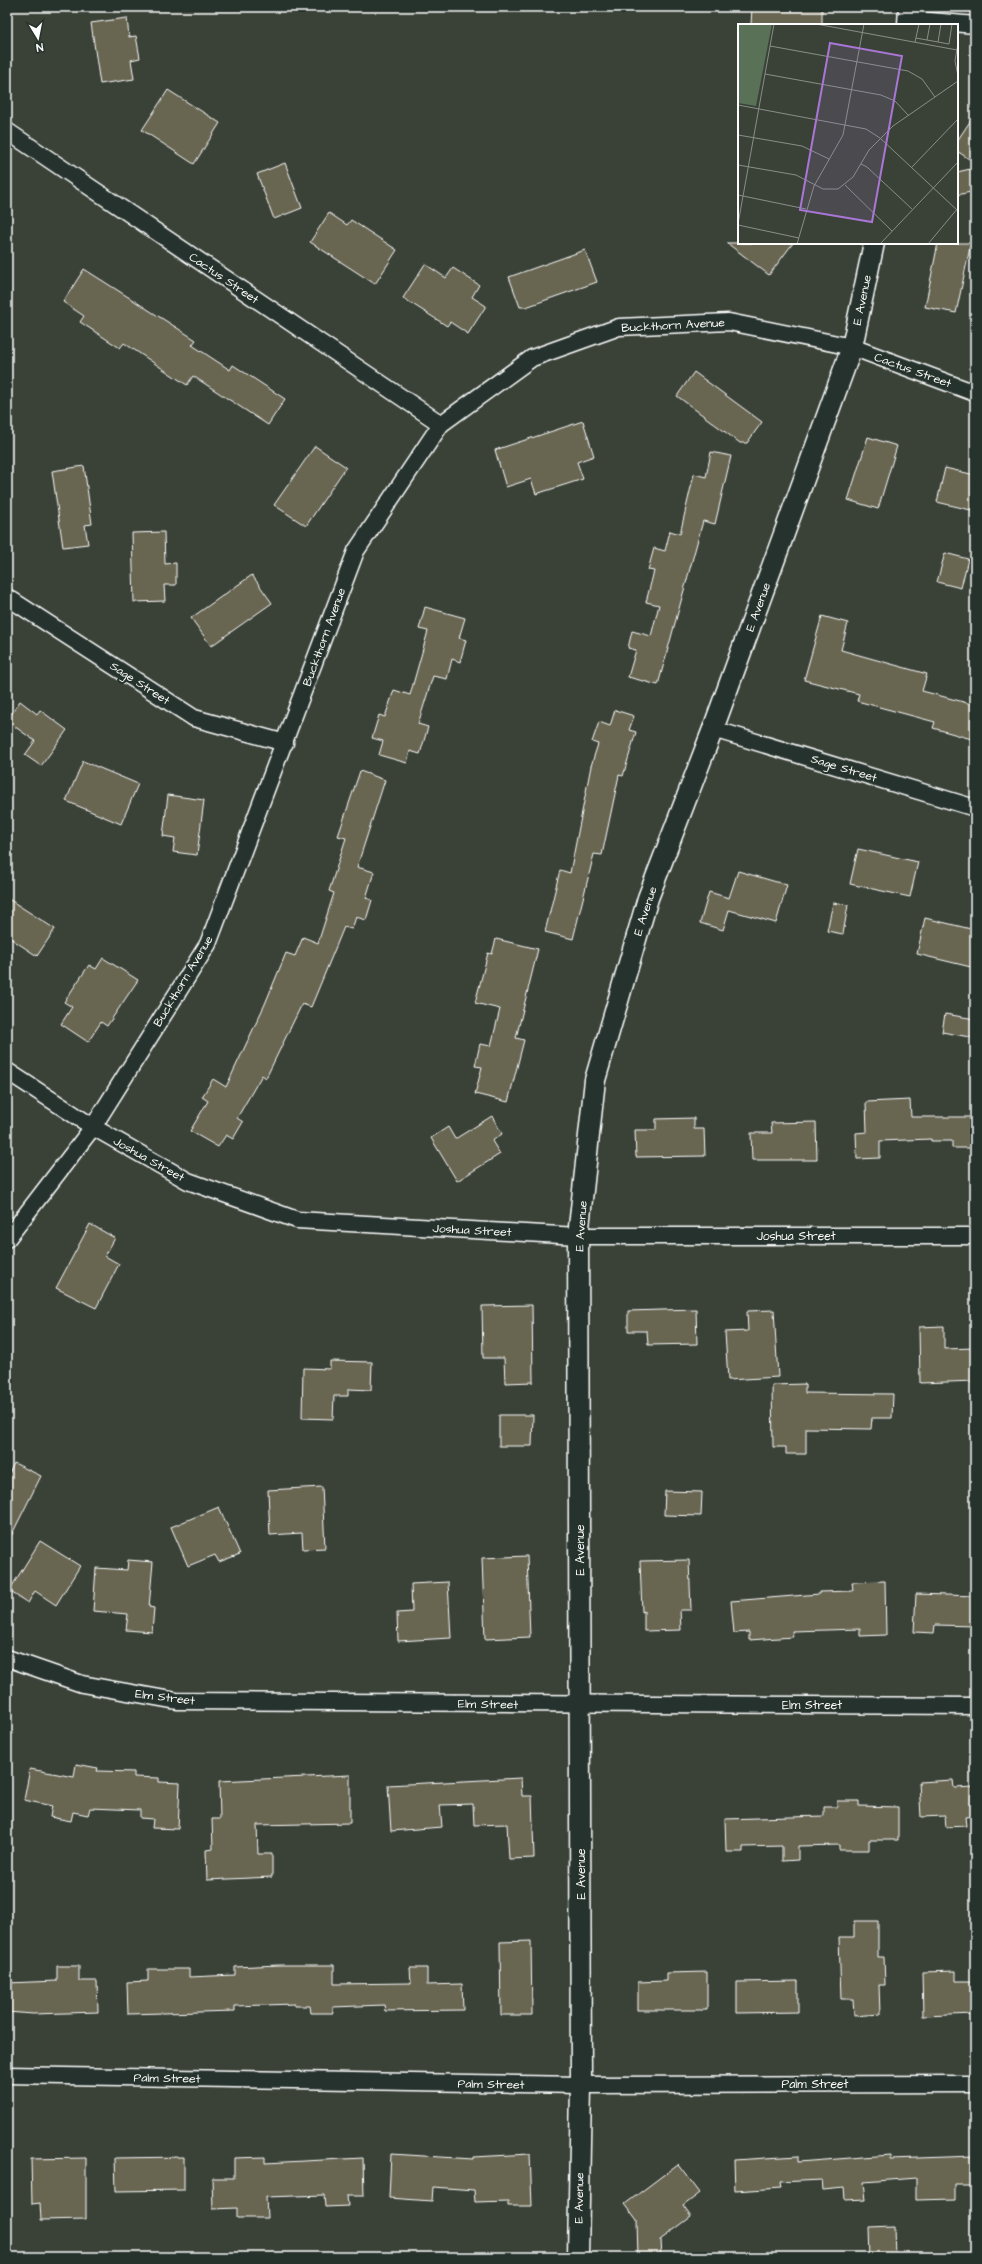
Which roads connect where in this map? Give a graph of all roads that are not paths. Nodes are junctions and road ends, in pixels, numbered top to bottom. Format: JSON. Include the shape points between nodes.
{"nodes":[{"id":1,"x":908,"y":17,"type":"edge"},
{"id":2,"x":975,"y":25,"type":"edge"},
{"id":3,"x":7,"y":131,"type":"edge"},
{"id":4,"x":874,"y":244,"type":"edge"},
{"id":5,"x":852,"y":347,"type":"junction"},
{"id":6,"x":975,"y":393,"type":"edge"},
{"id":7,"x":441,"y":424,"type":"junction"},
{"id":8,"x":7,"y":597,"type":"edge"},
{"id":9,"x":714,"y":729,"type":"junction"},
{"id":10,"x":285,"y":742,"type":"junction"},
{"id":11,"x":975,"y":808,"type":"edge"},
{"id":12,"x":7,"y":1071,"type":"edge"},
{"id":13,"x":93,"y":1127,"type":"junction"},
{"id":14,"x":578,"y":1236,"type":"junction"},
{"id":15,"x":975,"y":1236,"type":"edge"},
{"id":16,"x":7,"y":1239,"type":"edge"},
{"id":17,"x":7,"y":1658,"type":"edge"},
{"id":18,"x":581,"y":1704,"type":"junction"},
{"id":19,"x":975,"y":1706,"type":"edge"},
{"id":20,"x":7,"y":2076,"type":"edge"},
{"id":21,"x":975,"y":2084,"type":"edge"},
{"id":22,"x":581,"y":2085,"type":"junction"},
{"id":23,"x":578,"y":2257,"type":"edge"}],
"edges":[{"from":1,"to":2,"type":"street"},
{"from":3,"to":7,"type":"street","name":"Cactus Street"},
{"from":4,"to":5,"type":"street","name":"E Avenue"},
{"from":5,"to":6,"type":"street","name":"Cactus Street"},
{"from":5,"to":7,"type":"street","name":"Buckthorn Avenue","via":[[729,322],[619,327],[532,358]]},
{"from":5,"to":9,"type":"street","name":"E Avenue"},
{"from":7,"to":10,"type":"street","name":"Buckthorn Avenue","via":[[356,551]]},
{"from":8,"to":10,"type":"street","name":"Sage Street","via":[[194,718]]},
{"from":9,"to":11,"type":"street","name":"Sage Street"},
{"from":9,"to":14,"type":"street","name":"E Avenue","via":[[648,898],[595,1080]]},
{"from":10,"to":13,"type":"street","name":"Buckthorn Avenue","via":[[208,944]]},
{"from":12,"to":13,"type":"street","name":"Joshua Street"},
{"from":13,"to":14,"type":"street","name":"Joshua Street","via":[[188,1181],[297,1220]]},
{"from":13,"to":16,"type":"street","name":"Buckthorn Avenue"},
{"from":14,"to":15,"type":"street","name":"Joshua Street"},
{"from":14,"to":18,"type":"street","name":"E Avenue"},
{"from":17,"to":18,"type":"street","name":"Elm Street","via":[[82,1684],[177,1701]]},
{"from":18,"to":19,"type":"street","name":"Elm Street"},
{"from":18,"to":22,"type":"street","name":"E Avenue"},
{"from":20,"to":22,"type":"street","name":"Palm Street"},
{"from":21,"to":22,"type":"street","name":"Palm Street"},
{"from":22,"to":23,"type":"street","name":"E Avenue"}]}
